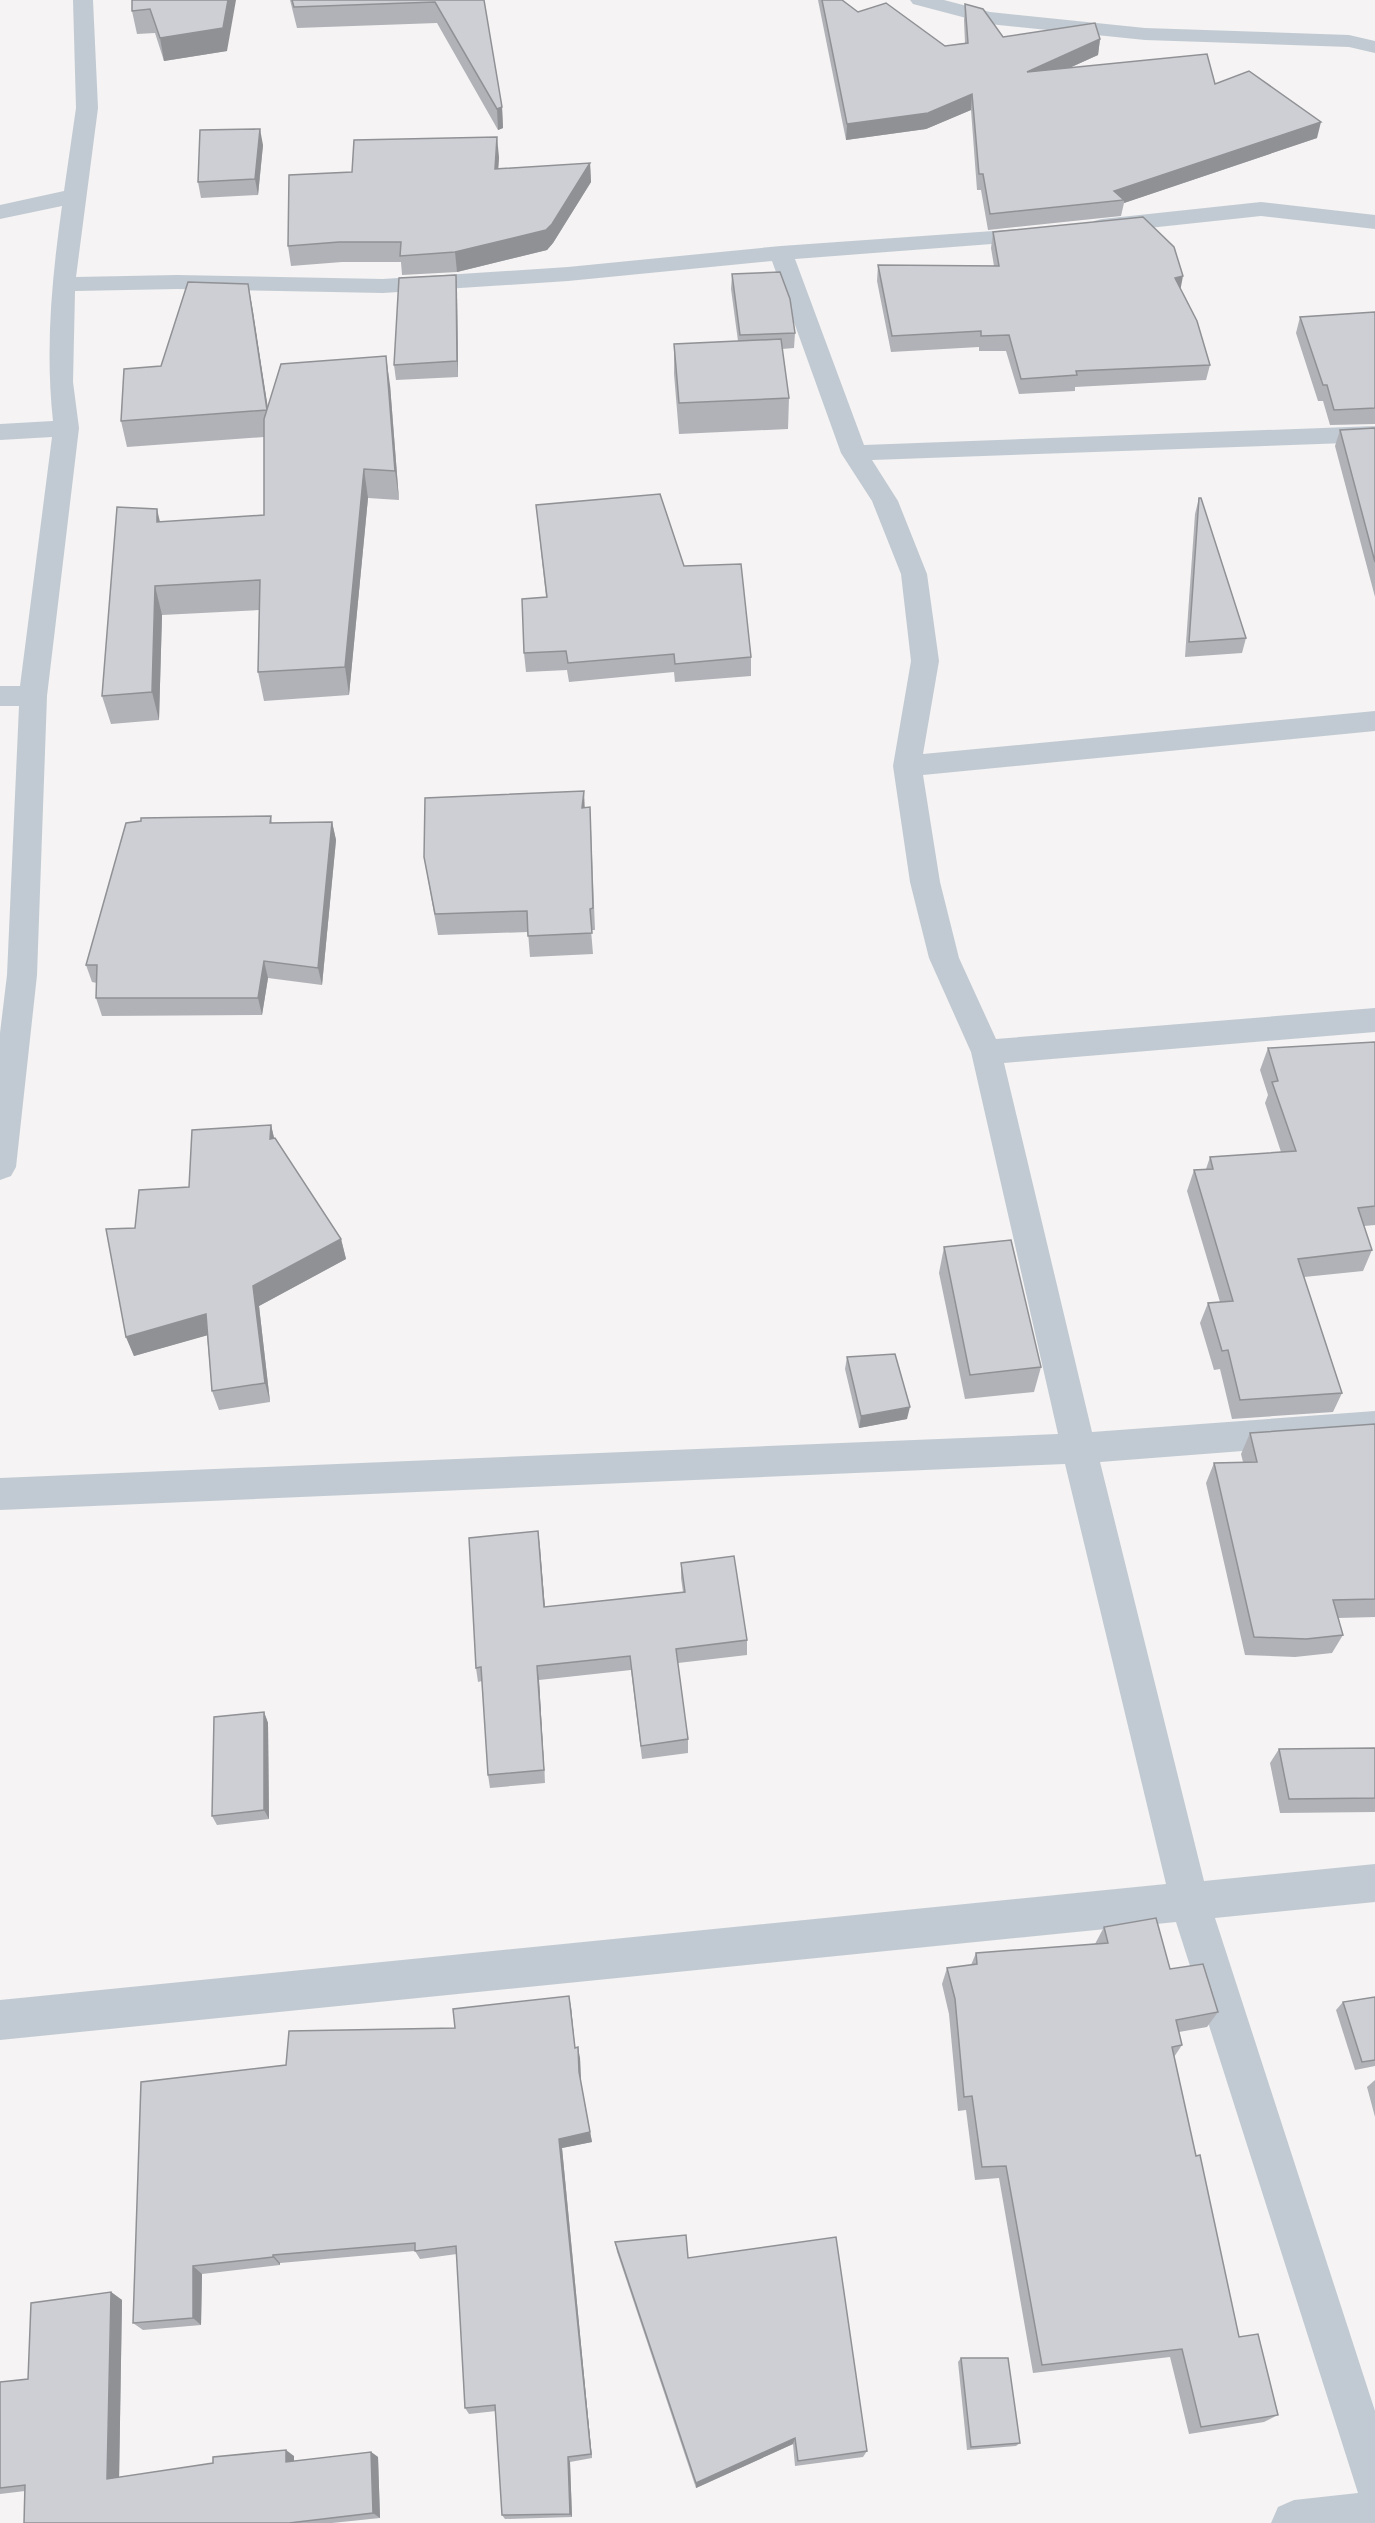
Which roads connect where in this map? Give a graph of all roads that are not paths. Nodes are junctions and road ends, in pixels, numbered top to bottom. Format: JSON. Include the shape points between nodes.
{"nodes":[{"id":1,"x":82,"y":0,"type":"edge"},
{"id":2,"x":920,"y":0,"type":"edge"},
{"id":3,"x":1012,"y":0,"type":"edge"},
{"id":4,"x":1374,"y":23,"type":"edge"},
{"id":5,"x":1067,"y":26,"type":"junction"},
{"id":6,"x":1375,"y":48,"type":"edge"},
{"id":7,"x":75,"y":196,"type":"junction"},
{"id":8,"x":0,"y":212,"type":"edge"},
{"id":9,"x":1375,"y":222,"type":"edge"},
{"id":10,"x":1079,"y":230,"type":"edge"},
{"id":11,"x":1056,"y":233,"type":"edge"},
{"id":12,"x":782,"y":253,"type":"junction"},
{"id":13,"x":63,"y":284,"type":"junction"},
{"id":14,"x":66,"y":428,"type":"junction"},
{"id":15,"x":0,"y":432,"type":"edge"},
{"id":16,"x":1375,"y":434,"type":"edge"},
{"id":17,"x":854,"y":453,"type":"junction"},
{"id":18,"x":0,"y":696,"type":"edge"},
{"id":19,"x":33,"y":696,"type":"junction"},
{"id":20,"x":1375,"y":721,"type":"edge"},
{"id":21,"x":907,"y":766,"type":"junction"},
{"id":22,"x":11,"y":975,"type":"edge"},
{"id":23,"x":1375,"y":1020,"type":"edge"},
{"id":24,"x":986,"y":1052,"type":"junction"},
{"id":25,"x":0,"y":1167,"type":"edge"},
{"id":26,"x":1375,"y":1426,"type":"edge"},
{"id":27,"x":1079,"y":1448,"type":"junction"},
{"id":28,"x":0,"y":1494,"type":"edge"},
{"id":29,"x":1375,"y":1883,"type":"edge"},
{"id":30,"x":1190,"y":1903,"type":"junction"},
{"id":31,"x":0,"y":2020,"type":"edge"},
{"id":32,"x":1375,"y":2480,"type":"edge"},
{"id":33,"x":1375,"y":2513,"type":"edge"},
{"id":34,"x":1294,"y":2523,"type":"edge"}],
"edges":[{"from":1,"to":7,"type":"street","via":[[87,108]]},
{"from":2,"to":5,"type":"street","via":[[989,18]]},
{"from":3,"to":5,"type":"street"},
{"from":4,"to":6,"type":"street"},
{"from":5,"to":6,"type":"street","via":[[1145,34],[1349,41]]},
{"from":7,"to":8,"type":"street"},
{"from":7,"to":13,"type":"street"},
{"from":9,"to":10,"type":"street","via":[[1260,209]]},
{"from":11,"to":12,"type":"street"},
{"from":12,"to":13,"type":"street","via":[[568,274],[382,286]]},
{"from":12,"to":17,"type":"street"},
{"from":13,"to":14,"type":"street","via":[[61,382]]},
{"from":14,"to":15,"type":"street"},
{"from":14,"to":19,"type":"street"},
{"from":16,"to":17,"type":"street"},
{"from":17,"to":21,"type":"street","via":[[885,501],[914,574],[925,661]]},
{"from":18,"to":19,"type":"street"},
{"from":19,"to":22,"type":"street"},
{"from":20,"to":21,"type":"street"},
{"from":21,"to":24,"type":"street","via":[[925,882],[944,958]]},
{"from":22,"to":25,"type":"street"},
{"from":23,"to":24,"type":"street"},
{"from":24,"to":27,"type":"street"},
{"from":26,"to":27,"type":"street"},
{"from":27,"to":28,"type":"street"},
{"from":27,"to":30,"type":"street"},
{"from":29,"to":30,"type":"street"},
{"from":30,"to":31,"type":"street"},
{"from":30,"to":32,"type":"street"},
{"from":33,"to":34,"type":"street"}]}
